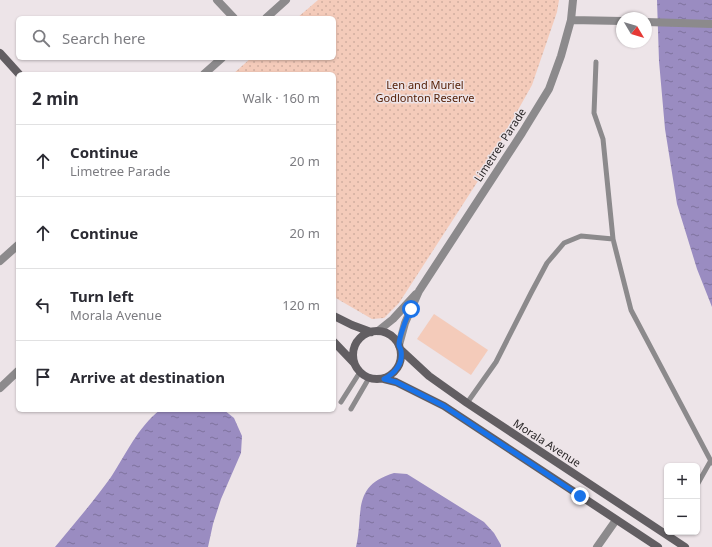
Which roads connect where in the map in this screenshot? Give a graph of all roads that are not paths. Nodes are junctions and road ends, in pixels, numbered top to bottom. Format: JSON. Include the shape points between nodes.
{"nodes":[{"id":1,"x":217,"y":0,"type":"edge"},
{"id":2,"x":286,"y":0,"type":"edge"},
{"id":3,"x":573,"y":0,"type":"edge"},
{"id":4,"x":232,"y":16,"type":"edge"},
{"id":5,"x":268,"y":16,"type":"edge"},
{"id":6,"x":571,"y":20,"type":"junction"},
{"id":7,"x":616,"y":21,"type":"edge"},
{"id":8,"x":652,"y":22,"type":"edge"},
{"id":9,"x":712,"y":24,"type":"edge"},
{"id":10,"x":0,"y":53,"type":"edge"},
{"id":11,"x":220,"y":60,"type":"edge"},
{"id":12,"x":596,"y":62,"type":"dead end"},
{"id":13,"x":17,"y":72,"type":"edge"},
{"id":14,"x":206,"y":72,"type":"edge"},
{"id":15,"x":613,"y":239,"type":"junction"},
{"id":16,"x":16,"y":247,"type":"edge"},
{"id":17,"x":0,"y":261,"type":"edge"},
{"id":18,"x":419,"y":290,"type":"junction"},
{"id":19,"x":336,"y":317,"type":"edge"},
{"id":20,"x":375,"y":332,"type":"junction"},
{"id":21,"x":336,"y":344,"type":"edge"},
{"id":22,"x":400,"y":348,"type":"junction"},
{"id":23,"x":354,"y":363,"type":"junction"},
{"id":24,"x":360,"y":372,"type":"junction"},
{"id":25,"x":16,"y":373,"type":"edge"},
{"id":26,"x":369,"y":378,"type":"junction"},
{"id":27,"x":384,"y":379,"type":"junction"},
{"id":28,"x":0,"y":388,"type":"edge"},
{"id":29,"x":341,"y":402,"type":"dead end"},
{"id":30,"x":467,"y":404,"type":"junction"},
{"id":31,"x":352,"y":409,"type":"dead end"},
{"id":32,"x":711,"y":463,"type":"edge"},
{"id":33,"x":700,"y":480,"type":"edge"},
{"id":34,"x":616,"y":520,"type":"junction"},
{"id":35,"x":664,"y":530,"type":"edge"},
{"id":36,"x":670,"y":535,"type":"edge"},
{"id":37,"x":598,"y":547,"type":"edge"},
{"id":38,"x":658,"y":547,"type":"edge"},
{"id":39,"x":685,"y":547,"type":"edge"}],
"edges":[{"from":1,"to":4,"type":"street"},
{"from":2,"to":5,"type":"street"},
{"from":3,"to":6,"type":"street","name":"Limetree Parade"},
{"from":6,"to":7,"type":"street"},
{"from":6,"to":18,"type":"street","name":"Limetree Parade","via":[[548,89]]},
{"from":8,"to":9,"type":"street"},
{"from":10,"to":13,"type":"main road"},
{"from":11,"to":14,"type":"street"},
{"from":12,"to":15,"type":"lane","via":[[594,113],[603,139]]},
{"from":15,"to":30,"type":"lane","via":[[581,236],[564,243],[547,263],[496,362]]},
{"from":15,"to":32,"type":"lane","via":[[631,310]]},
{"from":16,"to":17,"type":"street"},
{"from":18,"to":20,"type":"street","name":"Limetree Parade","via":[[393,319]]},
{"from":18,"to":22,"type":"street","name":"Limetree Parade","via":[[405,323]]},
{"from":19,"to":20,"type":"main road"},
{"from":20,"to":22,"type":"main road","via":[[391,335]]},
{"from":20,"to":23,"type":"main road","via":[[360,339],[356,344]]},
{"from":21,"to":23,"type":"main road"},
{"from":22,"to":27,"type":"main road","via":[[399,365]]},
{"from":22,"to":30,"type":"main road","name":"Morala Avenue","via":[[429,376]]},
{"from":23,"to":24,"type":"main road"},
{"from":24,"to":26,"type":"main road"},
{"from":24,"to":29,"type":"lane"},
{"from":25,"to":28,"type":"street"},
{"from":26,"to":27,"type":"main road"},
{"from":26,"to":31,"type":"lane"},
{"from":27,"to":34,"type":"main road","via":[[403,385],[444,406]]},
{"from":30,"to":35,"type":"main road","name":"Morala Avenue"},
{"from":32,"to":33,"type":"lane"},
{"from":34,"to":37,"type":"street"},
{"from":34,"to":38,"type":"main road"},
{"from":36,"to":39,"type":"main road","name":"Morala Avenue"}]}
